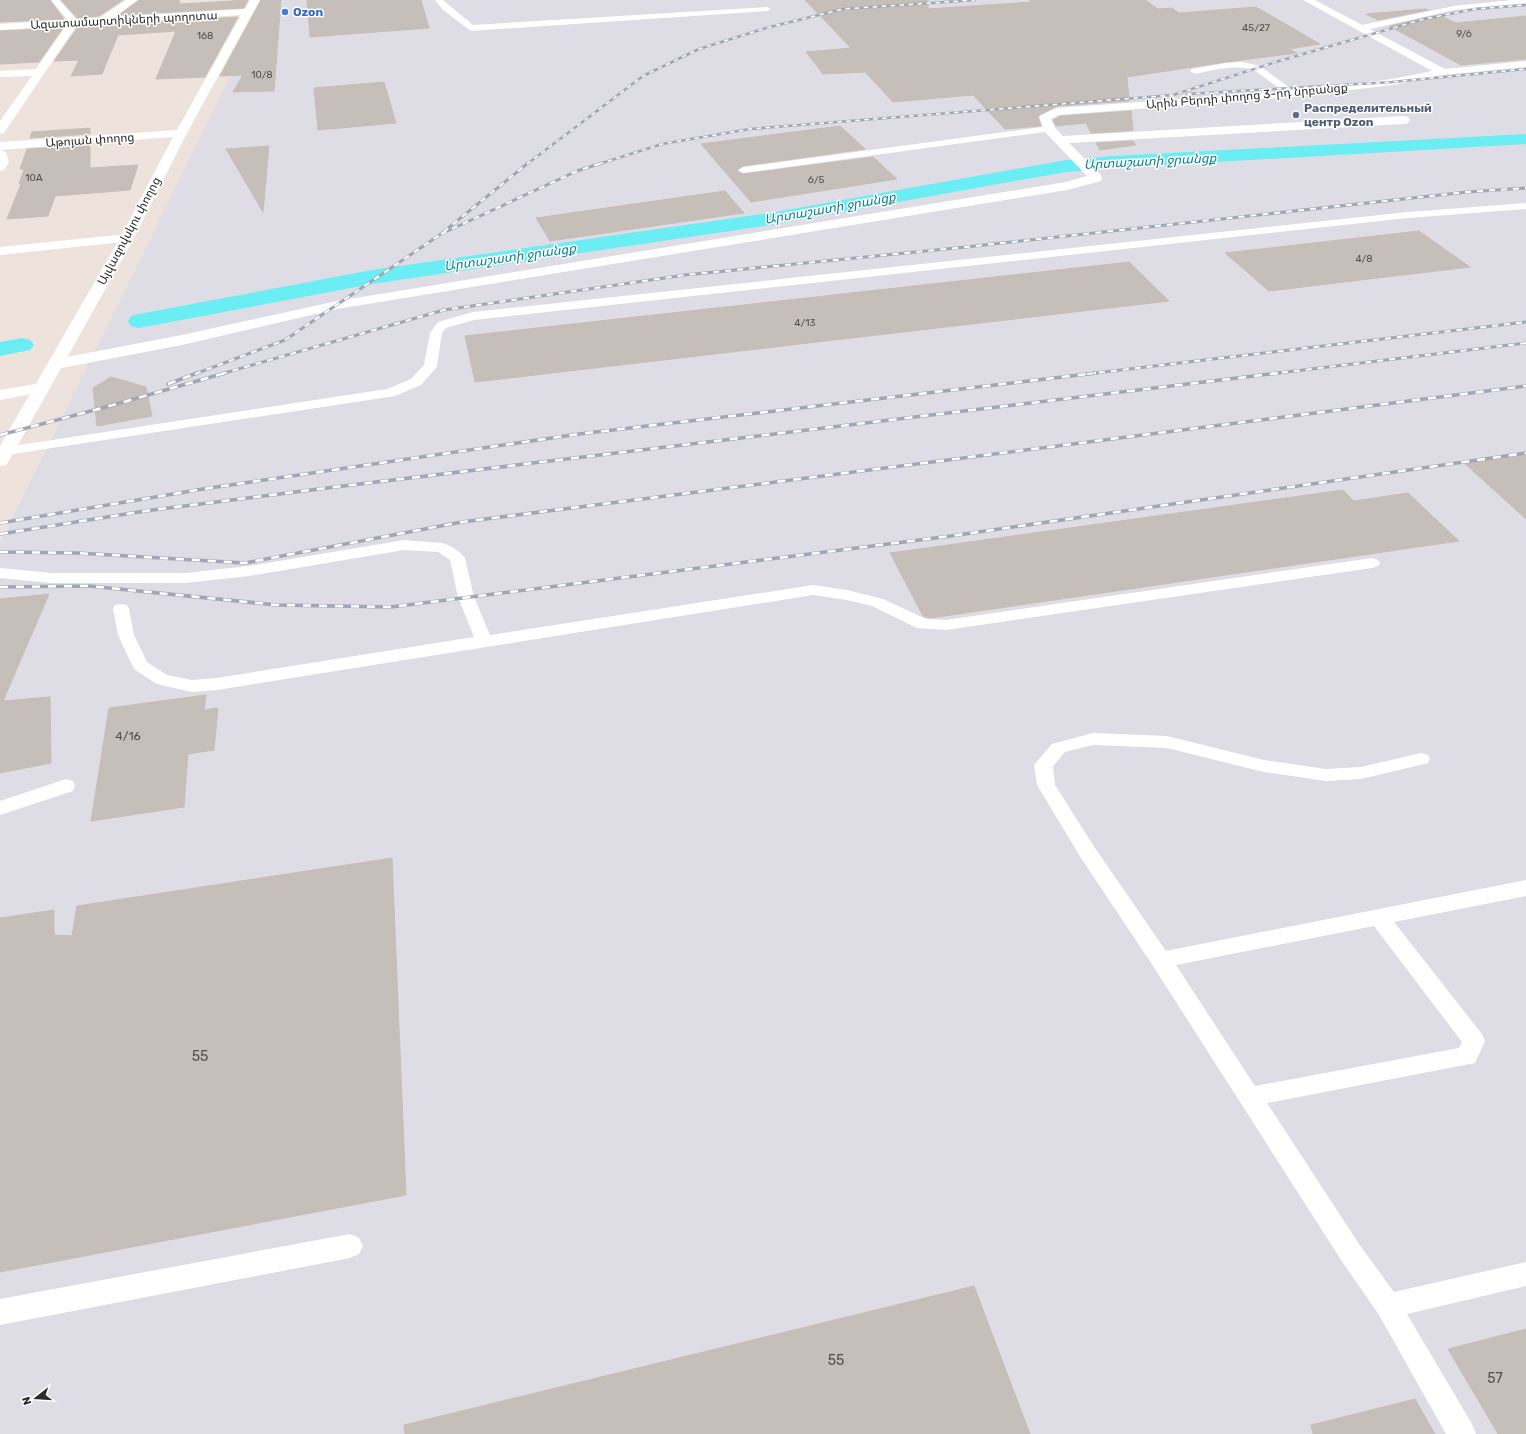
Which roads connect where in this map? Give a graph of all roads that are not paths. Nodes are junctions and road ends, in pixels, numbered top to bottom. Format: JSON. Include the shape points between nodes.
{"nodes":[{"id":1,"x":56,"y":0,"type":"edge"},
{"id":2,"x":133,"y":0,"type":"edge"},
{"id":3,"x":256,"y":0,"type":"edge"},
{"id":4,"x":439,"y":0,"type":"edge"},
{"id":5,"x":1308,"y":0,"type":"edge"},
{"id":6,"x":1526,"y":1,"type":"edge"},
{"id":7,"x":766,"y":9,"type":"dead end"},
{"id":8,"x":249,"y":12,"type":"junction"},
{"id":9,"x":102,"y":21,"type":"junction"},
{"id":10,"x":74,"y":22,"type":"junction"},
{"id":11,"x":0,"y":27,"type":"edge"},
{"id":12,"x":1362,"y":28,"type":"junction"},
{"id":13,"x":1526,"y":64,"type":"edge"},
{"id":14,"x":1195,"y":71,"type":"dead end"},
{"id":15,"x":41,"y":72,"type":"junction"},
{"id":16,"x":1443,"y":72,"type":"junction"},
{"id":17,"x":0,"y":74,"type":"edge"},
{"id":18,"x":1293,"y":94,"type":"junction"},
{"id":19,"x":1404,"y":120,"type":"dead end"},
{"id":20,"x":1049,"y":129,"type":"junction"},
{"id":21,"x":0,"y":130,"type":"edge"},
{"id":22,"x":181,"y":133,"type":"junction"},
{"id":23,"x":1061,"y":140,"type":"junction"},
{"id":24,"x":0,"y":146,"type":"edge"},
{"id":25,"x":0,"y":154,"type":"edge"},
{"id":26,"x":0,"y":167,"type":"edge"},
{"id":27,"x":743,"y":170,"type":"dead end"},
{"id":28,"x":1526,"y":206,"type":"edge"},
{"id":29,"x":127,"y":238,"type":"junction"},
{"id":30,"x":0,"y":251,"type":"edge"},
{"id":31,"x":56,"y":364,"type":"junction"},
{"id":32,"x":41,"y":388,"type":"junction"},
{"id":33,"x":0,"y":396,"type":"edge"},
{"id":34,"x":3,"y":456,"type":"edge"},
{"id":35,"x":1372,"y":563,"type":"dead end"},
{"id":36,"x":0,"y":573,"type":"edge"},
{"id":37,"x":122,"y":609,"type":"dead end"},
{"id":38,"x":484,"y":641,"type":"junction"},
{"id":39,"x":1420,"y":759,"type":"dead end"},
{"id":40,"x":66,"y":786,"type":"dead end"},
{"id":41,"x":0,"y":808,"type":"edge"},
{"id":42,"x":1526,"y":888,"type":"edge"},
{"id":43,"x":1379,"y":917,"type":"junction"},
{"id":44,"x":1161,"y":960,"type":"junction"},
{"id":45,"x":1249,"y":1097,"type":"junction"},
{"id":46,"x":350,"y":1246,"type":"dead end"},
{"id":47,"x":1526,"y":1274,"type":"edge"},
{"id":48,"x":1388,"y":1306,"type":"junction"},
{"id":49,"x":0,"y":1312,"type":"edge"},
{"id":50,"x":1462,"y":1434,"type":"edge"}],
"edges":[{"from":1,"to":10,"type":"lane"},
{"from":2,"to":9,"type":"street"},
{"from":3,"to":8,"type":"street","name":"Այվազովսկու փողոց"},
{"from":4,"to":7,"type":"lane","via":[[471,28]]},
{"from":5,"to":12,"type":"street"},
{"from":6,"to":12,"type":"lane","via":[[1454,8]]},
{"from":8,"to":9,"type":"street","name":"Ազատամարտիկների պողոտա"},
{"from":8,"to":22,"type":"street","name":"Այվազովսկու փողոց"},
{"from":9,"to":10,"type":"street","name":"Ազատամարտիկների պողոտա"},
{"from":10,"to":11,"type":"street","name":"Ազատամարտիկների պողոտա"},
{"from":10,"to":15,"type":"street"},
{"from":12,"to":16,"type":"street"},
{"from":13,"to":16,"type":"street","name":"Արին Բերդի փողոց 3-րդ նրբանցք"},
{"from":14,"to":18,"type":"lane","via":[[1234,65],[1251,66]]},
{"from":15,"to":17,"type":"street"},
{"from":15,"to":21,"type":"street"},
{"from":16,"to":18,"type":"street","name":"Արին Բերդի փողոց 3-րդ նրբանցք","via":[[1392,82]]},
{"from":18,"to":20,"type":"street","name":"Արին Բերդի փողոց 3-րդ նրբանցք","via":[[1057,112],[1045,117]]},
{"from":19,"to":23,"type":"street"},
{"from":20,"to":23,"type":"street"},
{"from":20,"to":27,"type":"lane"},
{"from":22,"to":24,"type":"street","name":"Աթոյան փողոց"},
{"from":22,"to":29,"type":"street","name":"Այվազովսկու փողոց"},
{"from":23,"to":31,"type":"street","via":[[1096,178],[1059,187],[337,305],[182,340]]},
{"from":25,"to":26,"type":"street","via":[[3,162]]},
{"from":28,"to":34,"type":"lane","via":[[1400,216],[473,316],[442,325],[436,333],[430,366],[416,382],[390,393]]},
{"from":29,"to":30,"type":"street"},
{"from":29,"to":31,"type":"street","name":"Այվազովսկու փողոց"},
{"from":31,"to":32,"type":"street","name":"Այվազովսկու փողոց"},
{"from":32,"to":33,"type":"street"},
{"from":32,"to":34,"type":"street","name":"Այվազովսկու փողոց"},
{"from":35,"to":38,"type":"lane","via":[[946,624],[923,624],[877,602],[846,594],[813,590]]},
{"from":36,"to":38,"type":"lane","via":[[52,578],[185,578],[249,571],[404,546],[442,548],[457,558],[466,597]]},
{"from":37,"to":38,"type":"lane","via":[[126,635],[140,665],[161,679],[192,686]]},
{"from":39,"to":44,"type":"lane","via":[[1361,773],[1326,775],[1264,766],[1167,742],[1093,739],[1059,748],[1043,765],[1046,785],[1088,853]]},
{"from":40,"to":41,"type":"lane"},
{"from":42,"to":43,"type":"lane"},
{"from":43,"to":44,"type":"lane"},
{"from":43,"to":45,"type":"lane","via":[[1474,1041],[1467,1056]]},
{"from":44,"to":45,"type":"lane"},
{"from":45,"to":48,"type":"lane"},
{"from":46,"to":49,"type":"lane"},
{"from":47,"to":48,"type":"lane"},
{"from":48,"to":50,"type":"lane"}]}
